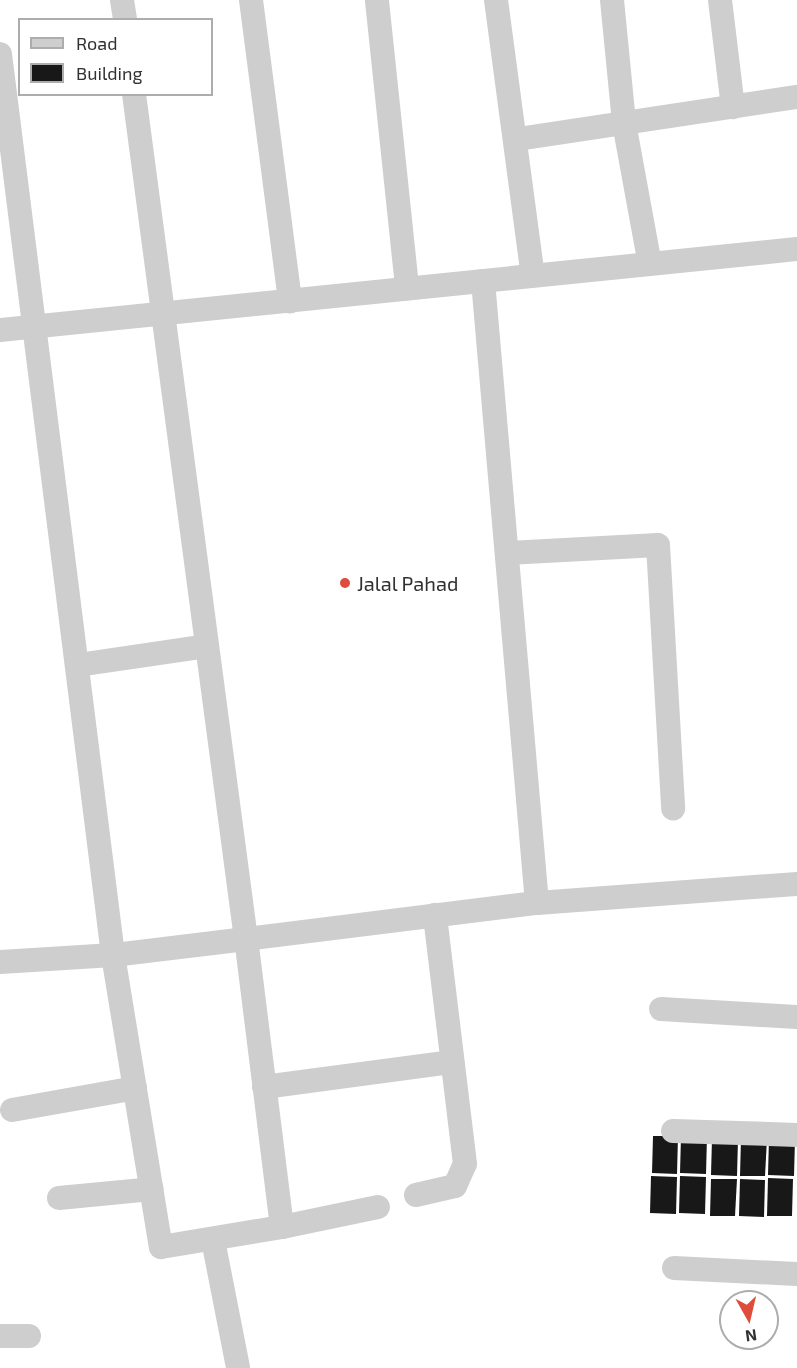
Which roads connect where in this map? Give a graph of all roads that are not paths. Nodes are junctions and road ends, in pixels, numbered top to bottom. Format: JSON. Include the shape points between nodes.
{"nodes":[{"id":1,"x":122,"y":0,"type":"edge"},
{"id":2,"x":251,"y":0,"type":"edge"},
{"id":3,"x":377,"y":0,"type":"edge"},
{"id":4,"x":384,"y":0,"type":"edge"},
{"id":5,"x":496,"y":0,"type":"edge"},
{"id":6,"x":612,"y":0,"type":"edge"},
{"id":7,"x":720,"y":0,"type":"edge"},
{"id":8,"x":125,"y":18,"type":"edge"},
{"id":9,"x":0,"y":54,"type":"edge"},
{"id":10,"x":134,"y":96,"type":"edge"},
{"id":11,"x":797,"y":97,"type":"edge"},
{"id":12,"x":733,"y":106,"type":"junction"},
{"id":13,"x":624,"y":123,"type":"junction"},
{"id":14,"x":518,"y":139,"type":"junction"},
{"id":15,"x":797,"y":249,"type":"edge"},
{"id":16,"x":650,"y":264,"type":"junction"},
{"id":17,"x":533,"y":276,"type":"junction"},
{"id":18,"x":483,"y":281,"type":"junction"},
{"id":19,"x":407,"y":288,"type":"junction"},
{"id":20,"x":290,"y":301,"type":"junction"},
{"id":21,"x":161,"y":314,"type":"junction"},
{"id":22,"x":37,"y":326,"type":"junction"},
{"id":23,"x":0,"y":330,"type":"edge"},
{"id":24,"x":507,"y":552,"type":"junction"},
{"id":25,"x":207,"y":646,"type":"junction"},
{"id":26,"x":78,"y":664,"type":"junction"},
{"id":27,"x":673,"y":809,"type":"dead end"},
{"id":28,"x":797,"y":884,"type":"edge"},
{"id":29,"x":537,"y":903,"type":"junction"},
{"id":30,"x":435,"y":915,"type":"junction"},
{"id":31,"x":246,"y":939,"type":"junction"},
{"id":32,"x":113,"y":956,"type":"junction"},
{"id":33,"x":0,"y":962,"type":"edge"},
{"id":34,"x":661,"y":1009,"type":"dead end"},
{"id":35,"x":797,"y":1017,"type":"edge"},
{"id":36,"x":452,"y":1062,"type":"junction"},
{"id":37,"x":264,"y":1087,"type":"junction"},
{"id":38,"x":135,"y":1088,"type":"junction"},
{"id":39,"x":12,"y":1110,"type":"dead end"},
{"id":40,"x":673,"y":1131,"type":"dead end"},
{"id":41,"x":797,"y":1135,"type":"edge"},
{"id":42,"x":152,"y":1189,"type":"junction"},
{"id":43,"x":416,"y":1195,"type":"dead end"},
{"id":44,"x":58,"y":1198,"type":"dead end"},
{"id":45,"x":378,"y":1207,"type":"dead end"},
{"id":46,"x":282,"y":1227,"type":"junction"},
{"id":47,"x":213,"y":1240,"type":"junction"},
{"id":48,"x":674,"y":1268,"type":"dead end"},
{"id":49,"x":797,"y":1274,"type":"edge"},
{"id":50,"x":0,"y":1336,"type":"edge"},
{"id":51,"x":29,"y":1336,"type":"dead end"},
{"id":52,"x":238,"y":1368,"type":"edge"}],
"edges":[{"from":1,"to":8,"type":"street"},
{"from":2,"to":20,"type":"street"},
{"from":3,"to":4,"type":"street"},
{"from":3,"to":19,"type":"street"},
{"from":5,"to":14,"type":"street"},
{"from":6,"to":13,"type":"street"},
{"from":7,"to":12,"type":"street"},
{"from":9,"to":22,"type":"street"},
{"from":10,"to":21,"type":"street"},
{"from":11,"to":12,"type":"street"},
{"from":12,"to":13,"type":"street"},
{"from":13,"to":14,"type":"street"},
{"from":13,"to":16,"type":"street"},
{"from":14,"to":17,"type":"street"},
{"from":15,"to":16,"type":"street"},
{"from":16,"to":17,"type":"street"},
{"from":17,"to":18,"type":"street"},
{"from":18,"to":19,"type":"street"},
{"from":18,"to":24,"type":"street"},
{"from":19,"to":20,"type":"street"},
{"from":20,"to":21,"type":"street"},
{"from":21,"to":22,"type":"street"},
{"from":21,"to":25,"type":"street"},
{"from":22,"to":23,"type":"street"},
{"from":22,"to":26,"type":"street"},
{"from":24,"to":27,"type":"street","via":[[658,545]]},
{"from":24,"to":29,"type":"street"},
{"from":25,"to":26,"type":"street"},
{"from":25,"to":31,"type":"street"},
{"from":26,"to":32,"type":"street"},
{"from":28,"to":29,"type":"street"},
{"from":29,"to":30,"type":"street"},
{"from":30,"to":31,"type":"street"},
{"from":30,"to":36,"type":"street"},
{"from":31,"to":32,"type":"street"},
{"from":31,"to":37,"type":"street"},
{"from":32,"to":33,"type":"street"},
{"from":32,"to":38,"type":"street"},
{"from":34,"to":35,"type":"street"},
{"from":36,"to":37,"type":"street"},
{"from":36,"to":43,"type":"street","via":[[463,1175],[455,1186]]},
{"from":37,"to":46,"type":"street"},
{"from":38,"to":39,"type":"street"},
{"from":38,"to":42,"type":"street"},
{"from":40,"to":41,"type":"street"},
{"from":42,"to":44,"type":"street"},
{"from":42,"to":47,"type":"street","via":[[161,1248]]},
{"from":45,"to":46,"type":"street"},
{"from":46,"to":47,"type":"street"},
{"from":47,"to":52,"type":"street"},
{"from":48,"to":49,"type":"street"},
{"from":50,"to":51,"type":"street"}]}
